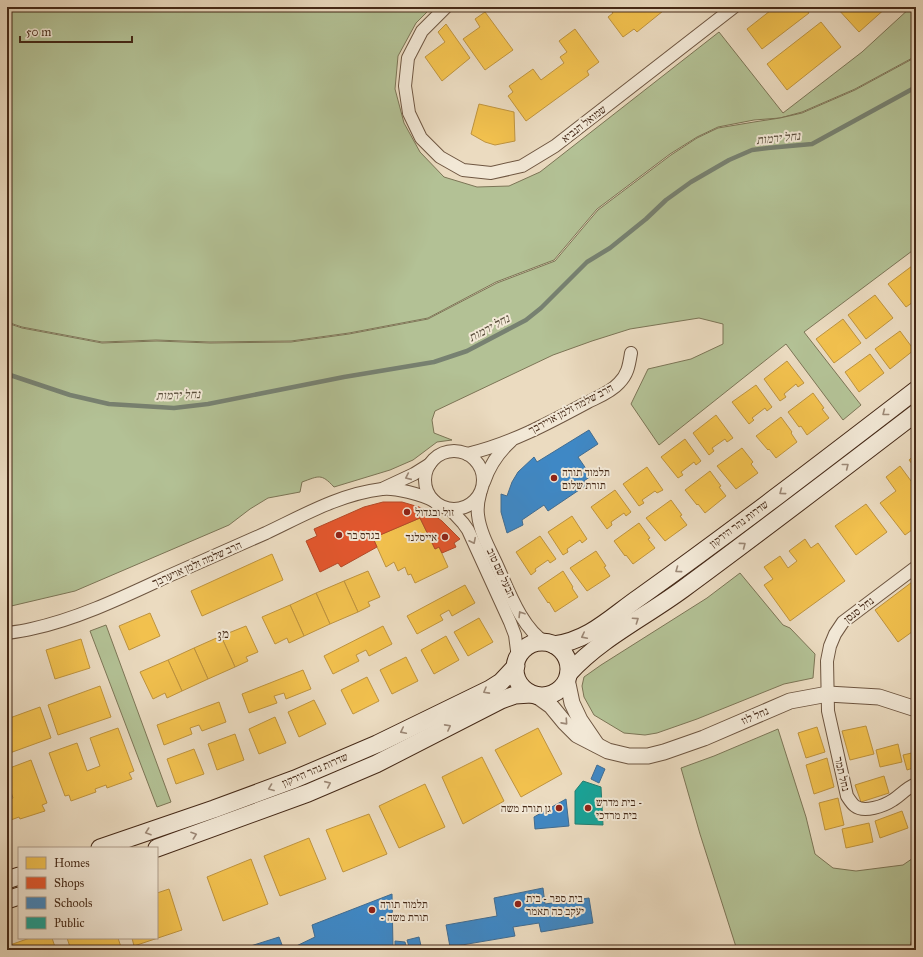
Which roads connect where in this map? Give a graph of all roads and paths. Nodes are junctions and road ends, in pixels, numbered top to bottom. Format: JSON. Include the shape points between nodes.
{"nodes":[{"id":1,"x":446,"y":7,"type":"edge"},
{"id":2,"x":734,"y":7,"type":"edge"},
{"id":3,"x":631,"y":353,"type":"dead end"},
{"id":4,"x":916,"y":390,"type":"edge"},
{"id":5,"x":916,"y":413,"type":"edge"},
{"id":6,"x":515,"y":438,"type":"junction"},
{"id":7,"x":467,"y":454,"type":"junction"},
{"id":8,"x":431,"y":463,"type":"junction"},
{"id":9,"x":384,"y":488,"type":"junction"},
{"id":10,"x":482,"y":489,"type":"junction"},
{"id":11,"x":434,"y":501,"type":"junction"},
{"id":12,"x":450,"y":509,"type":"junction"},
{"id":13,"x":916,"y":567,"type":"edge"},
{"id":14,"x":7,"y":633,"type":"edge"},
{"id":15,"x":550,"y":644,"type":"junction"},
{"id":16,"x":517,"y":662,"type":"junction"},
{"id":17,"x":568,"y":676,"type":"junction"},
{"id":18,"x":828,"y":694,"type":"junction"},
{"id":19,"x":534,"y":695,"type":"junction"},
{"id":20,"x":916,"y":709,"type":"edge"},
{"id":21,"x":597,"y":745,"type":"junction"},
{"id":22,"x":916,"y":784,"type":"edge"},
{"id":23,"x":103,"y":847,"type":"edge"},
{"id":24,"x":158,"y":848,"type":"edge"},
{"id":25,"x":18,"y":876,"type":"edge"},
{"id":26,"x":7,"y":880,"type":"edge"},
{"id":27,"x":18,"y":896,"type":"edge"},
{"id":28,"x":7,"y":900,"type":"edge"}],
"edges":[{"from":1,"to":2,"type":"street","name":"שמואל הנביא","via":[[422,31],[408,58],[405,86],[409,113],[421,138],[440,157],[463,170],[491,174],[522,166],[555,146]]},
{"from":3,"to":6,"type":"street","name":"הרב שלמה זלמן אויירבך","via":[[627,374],[618,385],[570,412]]},
{"from":4,"to":15,"type":"main road","name":"שדרות נהר הירקון","one_way":true,"via":[[605,623],[575,641]]},
{"from":17,"to":5,"type":"main road","name":"שדרות נהר הירקון","one_way":true,"via":[[584,657],[723,560]]},
{"from":6,"to":7,"type":"street","name":"הרב שלמה זלמן אויירבך","via":[[492,448]]},
{"from":6,"to":10,"type":"street","name":"הרב שלמה זלמן אויירבך","via":[[488,471]]},
{"from":7,"to":8,"type":"street","via":[[449,451]]},
{"from":7,"to":10,"type":"street","via":[[480,466],[483,475]]},
{"from":8,"to":9,"type":"street","one_way":true},
{"from":8,"to":11,"type":"street","via":[[426,472],[425,485]]},
{"from":9,"to":11,"type":"street","via":[[418,494]]},
{"from":9,"to":14,"type":"street","name":"הרב שלמה זלמן אויערבך","via":[[352,495],[320,507],[144,588],[87,611],[30,629]]},
{"from":10,"to":12,"type":"street","via":[[468,506]]},
{"from":15,"to":10,"type":"street","name":"הבעל שם טוב","one_way":true,"via":[[531,630],[516,606],[484,537],[477,511]]},
{"from":11,"to":12,"type":"street","via":[[441,507]]},
{"from":12,"to":16,"type":"street","name":"הבעל שם טוב","one_way":true,"via":[[468,530],[509,618],[515,635]]},
{"from":13,"to":18,"type":"street","name":"נחל סנסן","via":[[843,622],[835,634],[826,660]]},
{"from":15,"to":16,"type":"main road","via":[[538,643],[530,646],[523,651]]},
{"from":15,"to":17,"type":"main road","via":[[561,650],[566,657],[569,665]]},
{"from":16,"to":19,"type":"main road","via":[[518,682]]},
{"from":16,"to":23,"type":"main road","name":"שדרות נהר הירקון","one_way":true,"via":[[501,682],[490,689],[377,744],[249,797]]},
{"from":17,"to":19,"type":"main road","via":[[562,688],[555,693],[547,696]]},
{"from":17,"to":21,"type":"street","via":[[572,703]]},
{"from":18,"to":20,"type":"street","name":"נחל לוז","via":[[879,697]]},
{"from":18,"to":21,"type":"street","name":"נחל לוז","via":[[790,701],[704,738],[648,756],[629,756],[608,751]]},
{"from":18,"to":22,"type":"street","name":"נחל תמר","via":[[828,711],[847,796],[854,806],[862,810],[893,801],[909,786]]},
{"from":19,"to":21,"type":"street","name":"נחל לוז","one_way":true,"via":[[551,706],[577,735]]},
{"from":24,"to":19,"type":"main road","name":"שדרות נהר הירקון","one_way":true,"via":[[308,793],[376,764],[508,697]]},
{"from":25,"to":26,"type":"main road"},
{"from":27,"to":28,"type":"main road"}]}
